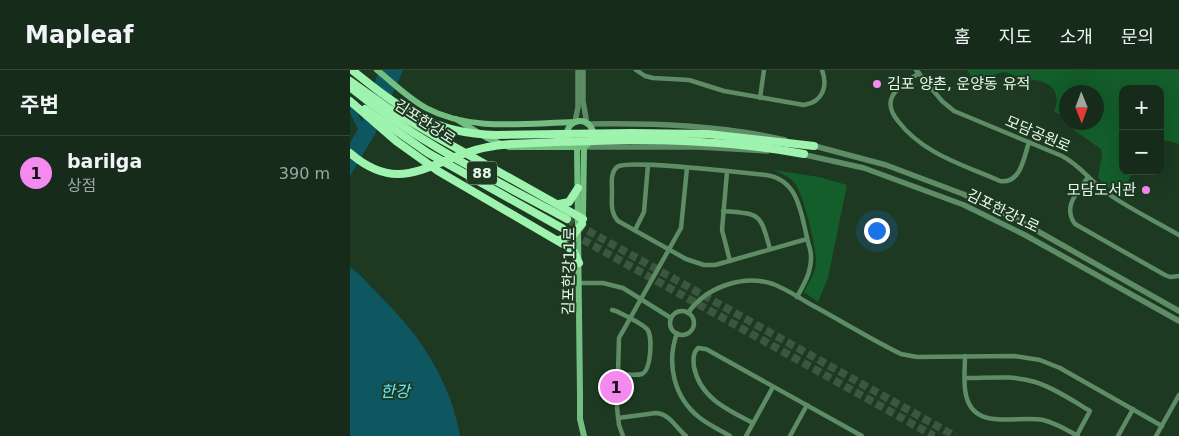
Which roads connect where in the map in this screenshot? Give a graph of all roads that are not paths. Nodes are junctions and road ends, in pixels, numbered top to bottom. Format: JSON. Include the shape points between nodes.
{"nodes":[{"id":1,"x":352,"y":70,"type":"edge"},
{"id":2,"x":377,"y":70,"type":"edge"},
{"id":3,"x":578,"y":70,"type":"edge"},
{"id":4,"x":583,"y":70,"type":"edge"},
{"id":5,"x":636,"y":70,"type":"edge"},
{"id":6,"x":764,"y":70,"type":"edge"},
{"id":7,"x":822,"y":70,"type":"edge"},
{"id":8,"x":917,"y":72,"type":"edge"},
{"id":9,"x":350,"y":81,"type":"edge"},
{"id":10,"x":350,"y":87,"type":"edge"},
{"id":11,"x":350,"y":97,"type":"edge"},
{"id":12,"x":760,"y":98,"type":"junction"},
{"id":13,"x":350,"y":102,"type":"edge"},
{"id":14,"x":400,"y":119,"type":"junction"},
{"id":15,"x":456,"y":119,"type":"junction"},
{"id":16,"x":575,"y":122,"type":"junction"},
{"id":17,"x":587,"y":124,"type":"junction"},
{"id":18,"x":631,"y":136,"type":"junction"},
{"id":19,"x":396,"y":137,"type":"junction"},
{"id":20,"x":558,"y":138,"type":"junction"},
{"id":21,"x":1029,"y":142,"type":"junction"},
{"id":22,"x":814,"y":146,"type":"junction"},
{"id":23,"x":581,"y":147,"type":"junction"},
{"id":24,"x":350,"y":153,"type":"edge"},
{"id":25,"x":804,"y":154,"type":"junction"},
{"id":26,"x":648,"y":165,"type":"junction"},
{"id":27,"x":687,"y":168,"type":"junction"},
{"id":28,"x":727,"y":172,"type":"junction"},
{"id":29,"x":1088,"y":177,"type":"junction"},
{"id":30,"x":578,"y":188,"type":"junction"},
{"id":31,"x":559,"y":204,"type":"junction"},
{"id":32,"x":723,"y":211,"type":"junction"},
{"id":33,"x":567,"y":219,"type":"tunnel mouth"},
{"id":34,"x":581,"y":222,"type":"junction"},
{"id":35,"x":562,"y":228,"type":"tunnel mouth"},
{"id":36,"x":635,"y":230,"type":"junction"},
{"id":37,"x":1179,"y":235,"type":"edge"},
{"id":38,"x":807,"y":238,"type":"junction"},
{"id":39,"x":559,"y":240,"type":"junction"},
{"id":40,"x":669,"y":249,"type":"junction"},
{"id":41,"x":770,"y":249,"type":"junction"},
{"id":42,"x":730,"y":260,"type":"junction"},
{"id":43,"x":579,"y":263,"type":"junction"},
{"id":44,"x":1179,"y":276,"type":"edge"},
{"id":45,"x":582,"y":283,"type":"junction"},
{"id":46,"x":797,"y":297,"type":"junction"},
{"id":47,"x":641,"y":299,"type":"junction"},
{"id":48,"x":612,"y":310,"type":"dead end"},
{"id":49,"x":1179,"y":311,"type":"edge"},
{"id":50,"x":688,"y":313,"type":"junction"},
{"id":51,"x":629,"y":318,"type":"junction"},
{"id":52,"x":672,"y":318,"type":"junction"},
{"id":53,"x":1179,"y":321,"type":"edge"},
{"id":54,"x":677,"y":333,"type":"junction"},
{"id":55,"x":965,"y":356,"type":"junction"},
{"id":56,"x":618,"y":374,"type":"junction"},
{"id":57,"x":965,"y":378,"type":"junction"},
{"id":58,"x":773,"y":387,"type":"junction"},
{"id":59,"x":580,"y":395,"type":"junction"},
{"id":60,"x":1179,"y":395,"type":"edge"},
{"id":61,"x":806,"y":405,"type":"junction"},
{"id":62,"x":1133,"y":409,"type":"junction"},
{"id":63,"x":618,"y":418,"type":"junction"},
{"id":64,"x":753,"y":423,"type":"junction"},
{"id":65,"x":1162,"y":426,"type":"junction"},
{"id":66,"x":584,"y":436,"type":"edge"},
{"id":67,"x":623,"y":436,"type":"edge"},
{"id":68,"x":686,"y":436,"type":"edge"},
{"id":69,"x":730,"y":436,"type":"edge"},
{"id":70,"x":746,"y":436,"type":"edge"},
{"id":71,"x":790,"y":436,"type":"edge"},
{"id":72,"x":862,"y":436,"type":"edge"},
{"id":73,"x":1078,"y":436,"type":"edge"},
{"id":74,"x":1118,"y":436,"type":"edge"},
{"id":75,"x":1156,"y":436,"type":"edge"}],
"edges":[{"from":1,"to":20,"type":"highway","bridge":true,"via":[[422,119],[462,132]]},
{"from":2,"to":15,"type":"main road","via":[[434,112]]},
{"from":3,"to":16,"type":"street"},
{"from":4,"to":17,"type":"street"},
{"from":5,"to":12,"type":"street","via":[[649,78],[690,80]]},
{"from":6,"to":12,"type":"street"},
{"from":7,"to":12,"type":"street","via":[[824,89],[813,103],[799,105]]},
{"from":8,"to":21,"type":"street","name":"모담공원로","via":[[954,110]]},
{"from":8,"to":21,"type":"street","via":[[894,94],[891,110],[909,133],[934,152],[1006,182],[1018,174]]},
{"from":9,"to":14,"type":"highway"},
{"from":10,"to":14,"type":"highway","name":"김포한강로","number":"88"},
{"from":11,"to":19,"type":"highway","name":"김포한강로","number":"88"},
{"from":13,"to":19,"type":"highway"},
{"from":14,"to":31,"type":"highway"},
{"from":14,"to":33,"type":"highway","name":"김포한강로","number":"88","via":[[432,145]]},
{"from":15,"to":16,"type":"main road","via":[[481,123]]},
{"from":15,"to":23,"type":"main road","via":[[509,147]]},
{"from":16,"to":17,"type":"main road"},
{"from":16,"to":23,"type":"main road","via":[[569,128],[568,136],[572,143]]},
{"from":17,"to":22,"type":"street","name":"김포한강1로","via":[[720,128]]},
{"from":17,"to":23,"type":"main road","via":[[592,133],[590,141]]},
{"from":18,"to":20,"type":"highway","bridge":true},
{"from":18,"to":22,"type":"highway","via":[[708,134]]},
{"from":18,"to":25,"type":"highway","via":[[712,141]]},
{"from":19,"to":35,"type":"highway","name":"김포한강로","number":"88"},
{"from":19,"to":39,"type":"highway","via":[[452,180]]},
{"from":20,"to":24,"type":"highway","bridge":true,"via":[[492,146],[426,169],[400,174],[375,169]]},
{"from":21,"to":29,"type":"street","name":"모담공원로","via":[[1070,160]]},
{"from":22,"to":49,"type":"street","name":"김포한강1로","via":[[886,164],[998,210]]},
{"from":23,"to":25,"type":"street","name":"김포한강1로","via":[[699,147]]},
{"from":23,"to":30,"type":"main road","name":"김포한강11로"},
{"from":23,"to":34,"type":"main road","name":"김포한강11로"},
{"from":25,"to":53,"type":"street","name":"김포한강1로","via":[[881,173],[964,205],[1025,235]]},
{"from":26,"to":27,"type":"street"},
{"from":26,"to":36,"type":"street","via":[[644,212]]},
{"from":26,"to":36,"type":"street","via":[[620,166],[612,177],[612,211],[618,221]]},
{"from":27,"to":28,"type":"street"},
{"from":27,"to":40,"type":"street","via":[[683,223]]},
{"from":28,"to":32,"type":"street"},
{"from":28,"to":38,"type":"street","via":[[774,176],[786,182],[796,196]]},
{"from":29,"to":37,"type":"street","name":"모담공원로","via":[[1115,198]]},
{"from":29,"to":44,"type":"street","via":[[1071,201],[1070,214],[1075,224],[1165,275]]},
{"from":30,"to":31,"type":"highway","via":[[569,202]]},
{"from":30,"to":34,"type":"main road","name":"김포한강11로"},
{"from":31,"to":34,"type":"highway"},
{"from":32,"to":41,"type":"street","via":[[758,217]]},
{"from":32,"to":42,"type":"street","via":[[722,230]]},
{"from":34,"to":39,"type":"highway","via":[[568,238]]},
{"from":34,"to":43,"type":"main road","name":"김포한강11로"},
{"from":34,"to":45,"type":"main road","name":"김포한강11로"},
{"from":36,"to":40,"type":"street"},
{"from":38,"to":41,"type":"street"},
{"from":38,"to":46,"type":"street","via":[[811,264]]},
{"from":39,"to":43,"type":"highway","via":[[574,252]]},
{"from":40,"to":42,"type":"street","via":[[704,265]]},
{"from":40,"to":47,"type":"street"},
{"from":41,"to":42,"type":"street"},
{"from":43,"to":59,"type":"main road","name":"김포한강11로"},
{"from":45,"to":47,"type":"street","via":[[613,285]]},
{"from":45,"to":59,"type":"main road","name":"김포한강11로"},
{"from":46,"to":50,"type":"street","via":[[773,284],[744,281],[718,288],[698,301]]},
{"from":46,"to":55,"type":"street","via":[[901,354]]},
{"from":47,"to":51,"type":"street"},
{"from":47,"to":52,"type":"street"},
{"from":48,"to":51,"type":"street"},
{"from":50,"to":52,"type":"street","via":[[676,312]]},
{"from":50,"to":54,"type":"street","via":[[694,321],[693,328],[688,333]]},
{"from":51,"to":56,"type":"street","via":[[619,338]]},
{"from":51,"to":56,"type":"street","via":[[649,333],[649,365],[643,374]]},
{"from":52,"to":54,"type":"street","via":[[671,326]]},
{"from":54,"to":69,"type":"street","via":[[672,365],[678,391],[694,414]]},
{"from":55,"to":57,"type":"street"},
{"from":55,"to":62,"type":"street","via":[[1019,356],[1046,362]]},
{"from":56,"to":63,"type":"street"},
{"from":57,"to":73,"type":"street","via":[[967,399],[981,416],[994,420],[1042,420]]},
{"from":57,"to":73,"type":"street","via":[[1022,379],[1052,390],[1090,412]]},
{"from":58,"to":61,"type":"street"},
{"from":58,"to":64,"type":"street"},
{"from":58,"to":64,"type":"street","via":[[704,348],[696,351],[695,371],[706,392],[720,405]]},
{"from":59,"to":66,"type":"main road","name":"김포한강11로"},
{"from":60,"to":65,"type":"street"},
{"from":61,"to":71,"type":"street"},
{"from":61,"to":72,"type":"street"},
{"from":62,"to":65,"type":"street"},
{"from":62,"to":74,"type":"street"},
{"from":63,"to":67,"type":"street"},
{"from":63,"to":68,"type":"street","via":[[659,413],[670,419]]},
{"from":64,"to":70,"type":"street"},
{"from":65,"to":75,"type":"street"}]}
